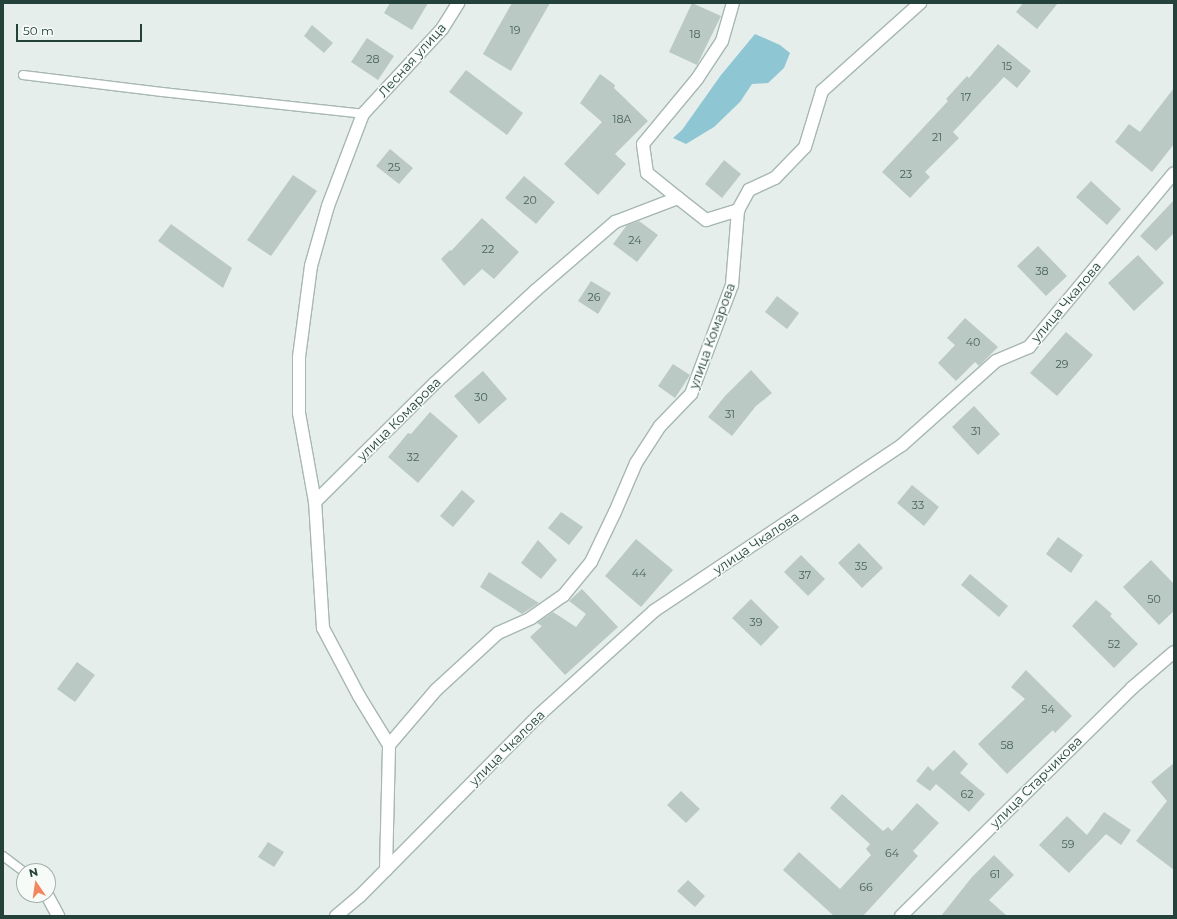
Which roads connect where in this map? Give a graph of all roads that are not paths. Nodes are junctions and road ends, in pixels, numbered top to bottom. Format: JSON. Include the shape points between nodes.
{"nodes":[{"id":1,"x":458,"y":3,"type":"edge"},
{"id":2,"x":733,"y":3,"type":"edge"},
{"id":3,"x":920,"y":3,"type":"edge"},
{"id":4,"x":23,"y":75,"type":"dead end"},
{"id":5,"x":363,"y":114,"type":"junction"},
{"id":6,"x":1174,"y":173,"type":"edge"},
{"id":7,"x":678,"y":198,"type":"junction"},
{"id":8,"x":738,"y":210,"type":"junction"},
{"id":9,"x":315,"y":502,"type":"junction"},
{"id":10,"x":1174,"y":652,"type":"edge"},
{"id":11,"x":389,"y":745,"type":"junction"},
{"id":12,"x":3,"y":856,"type":"edge"},
{"id":13,"x":16,"y":866,"type":"edge"},
{"id":14,"x":386,"y":870,"type":"junction"},
{"id":15,"x":51,"y":903,"type":"edge"},
{"id":16,"x":58,"y":916,"type":"edge"},
{"id":17,"x":336,"y":916,"type":"edge"},
{"id":18,"x":901,"y":916,"type":"edge"}],
"edges":[{"from":1,"to":5,"type":"street","name":"Лесная улица","via":[[442,29]]},
{"from":2,"to":7,"type":"street","via":[[722,41],[697,79],[642,144],[647,173]]},
{"from":3,"to":8,"type":"street","name":"улица Комарова","via":[[822,91],[805,147],[775,178],[749,190]]},
{"from":4,"to":5,"type":"lane"},
{"from":5,"to":9,"type":"street","via":[[328,206],[311,266],[299,358],[298,413]]},
{"from":6,"to":14,"type":"street","name":"улица Чкалова","via":[[1029,347],[996,361],[902,445],[654,611],[539,715]]},
{"from":7,"to":8,"type":"street","via":[[706,220]]},
{"from":7,"to":9,"type":"street","name":"улица Комарова","via":[[615,222],[435,383]]},
{"from":8,"to":11,"type":"street","name":"улица Комарова","via":[[732,285],[691,394],[660,426],[636,463],[616,512],[591,562],[564,596],[531,618],[498,633],[436,690]]},
{"from":9,"to":11,"type":"street","via":[[323,628],[359,696]]},
{"from":10,"to":18,"type":"street","name":"улица Старчикова","via":[[1126,693]]},
{"from":11,"to":14,"type":"street"},
{"from":12,"to":13,"type":"lane"},
{"from":14,"to":17,"type":"street","name":"улица Чкалова"},
{"from":15,"to":16,"type":"street"}]}
